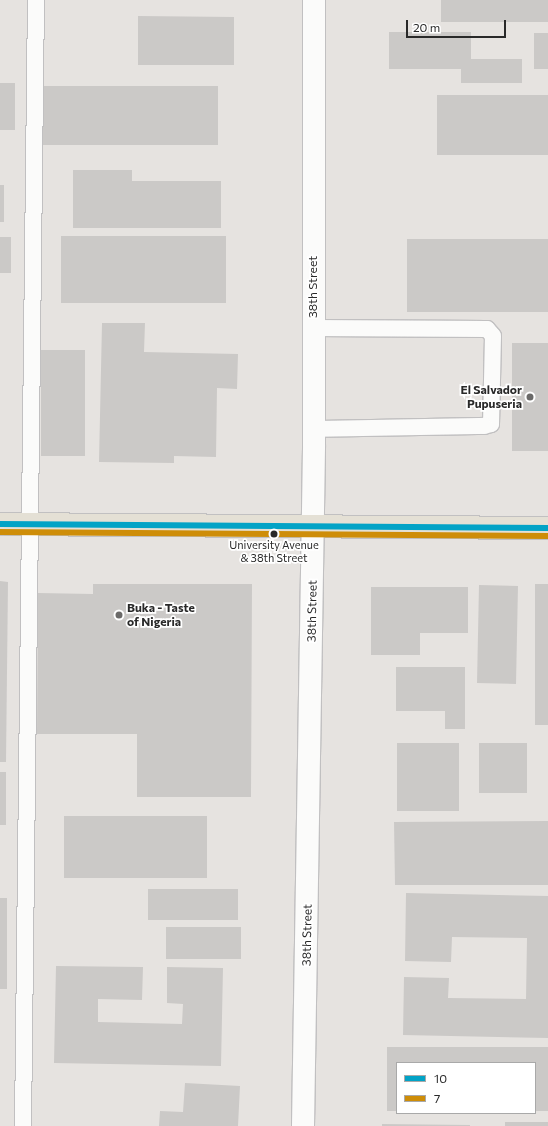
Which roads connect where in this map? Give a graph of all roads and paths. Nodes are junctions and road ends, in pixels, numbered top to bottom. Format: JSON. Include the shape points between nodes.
{"nodes":[{"id":1,"x":36,"y":0,"type":"edge"},
{"id":2,"x":314,"y":0,"type":"edge"},
{"id":3,"x":312,"y":328,"type":"junction"},
{"id":4,"x":314,"y":429,"type":"junction"},
{"id":5,"x":0,"y":524,"type":"edge"},
{"id":6,"x":28,"y":524,"type":"junction"},
{"id":7,"x":313,"y":526,"type":"junction"},
{"id":8,"x":548,"y":528,"type":"edge"},
{"id":9,"x":23,"y":1126,"type":"edge"},
{"id":10,"x":304,"y":1126,"type":"edge"}],
"edges":[{"from":1,"to":6,"type":"lane"},
{"from":2,"to":3,"type":"street","name":"38th Street"},
{"from":3,"to":4,"type":"street","name":"38th Street"},
{"from":3,"to":4,"type":"lane","via":[[487,329],[493,336],[491,424]]},
{"from":4,"to":7,"type":"street","name":"38th Street"},
{"from":5,"to":6,"type":"main road"},
{"from":6,"to":7,"type":"main road"},
{"from":6,"to":9,"type":"lane"},
{"from":7,"to":8,"type":"main road"},
{"from":7,"to":10,"type":"street","name":"38th Street"}]}
